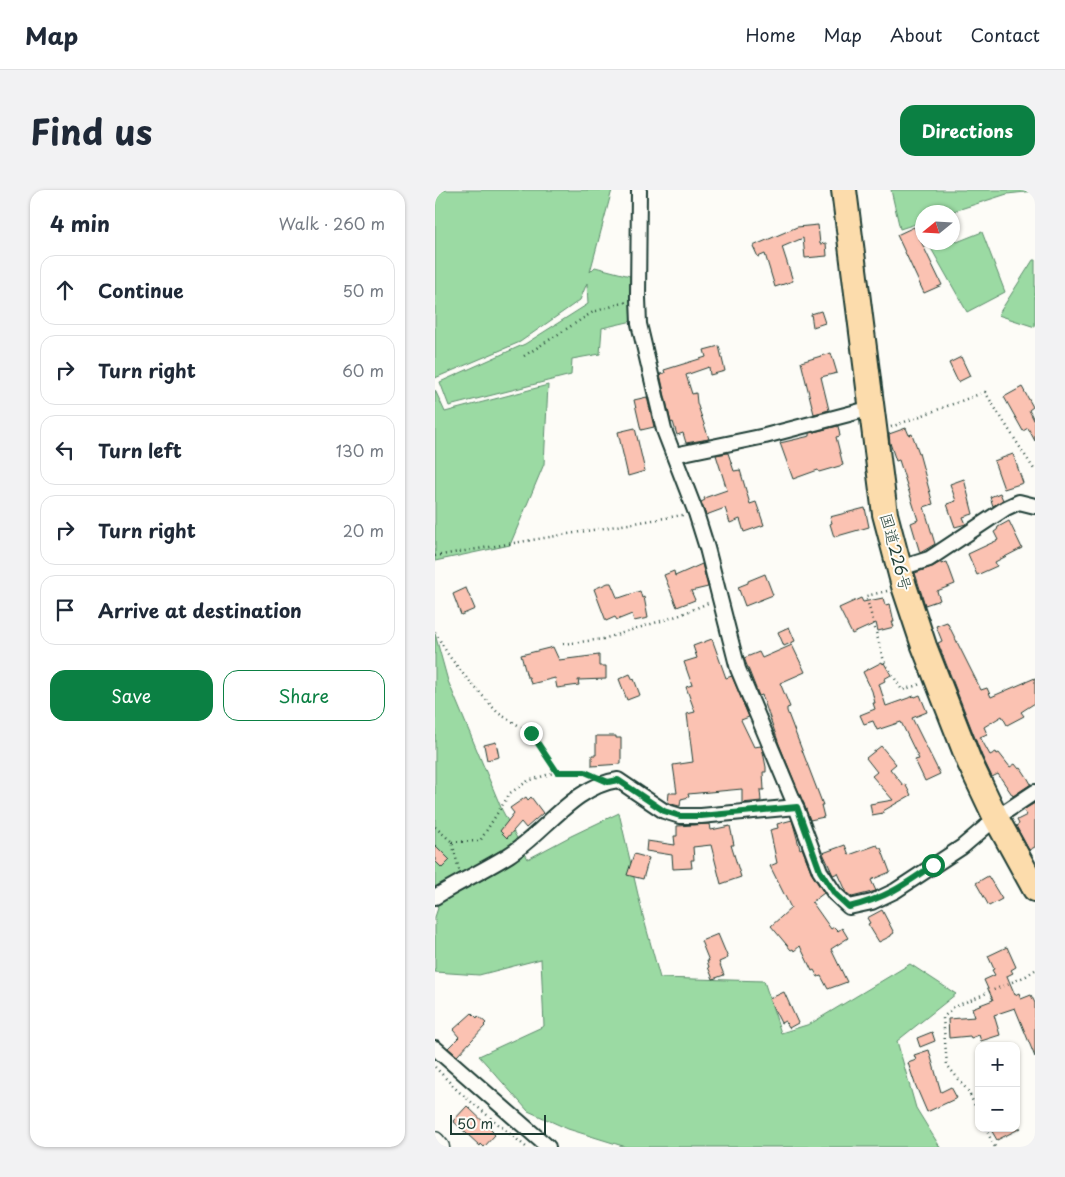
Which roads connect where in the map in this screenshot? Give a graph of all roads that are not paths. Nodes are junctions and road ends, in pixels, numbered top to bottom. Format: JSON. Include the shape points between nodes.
{"nodes":[{"id":1,"x":639,"y":190,"type":"edge"},
{"id":2,"x":844,"y":190,"type":"edge"},
{"id":3,"x":872,"y":408,"type":"junction"},
{"id":4,"x":674,"y":455,"type":"junction"},
{"id":5,"x":1035,"y":506,"type":"edge"},
{"id":6,"x":902,"y":577,"type":"junction"},
{"id":7,"x":1035,"y":792,"type":"edge"},
{"id":8,"x":797,"y":807,"type":"junction"},
{"id":9,"x":996,"y":818,"type":"junction"},
{"id":10,"x":1035,"y":888,"type":"edge"},
{"id":11,"x":435,"y":897,"type":"edge"},
{"id":12,"x":435,"y":1048,"type":"edge"},
{"id":13,"x":435,"y":1141,"type":"edge"},
{"id":14,"x":440,"y":1147,"type":"edge"},
{"id":15,"x":548,"y":1147,"type":"edge"}],
"edges":[{"from":1,"to":4,"type":"street","via":[[639,324],[664,430]]},
{"from":2,"to":3,"type":"highway","name":"国道226号"},
{"from":3,"to":4,"type":"street","via":[[765,436]]},
{"from":3,"to":6,"type":"highway","name":"国道226号","via":[[885,514]]},
{"from":4,"to":8,"type":"street","via":[[707,548],[738,669]]},
{"from":5,"to":6,"type":"street","via":[[1019,502],[1006,508]]},
{"from":6,"to":9,"type":"highway","name":"国道226号","via":[[937,680]]},
{"from":7,"to":9,"type":"street"},
{"from":8,"to":9,"type":"street","via":[[820,871],[835,894],[849,907],[871,902],[895,891],[962,847]]},
{"from":8,"to":11,"type":"street","via":[[680,816],[664,811],[618,780],[608,782],[590,788],[510,854]]},
{"from":9,"to":10,"type":"highway","name":"国道226号"},
{"from":12,"to":15,"type":"street"},
{"from":13,"to":14,"type":"street"}]}
